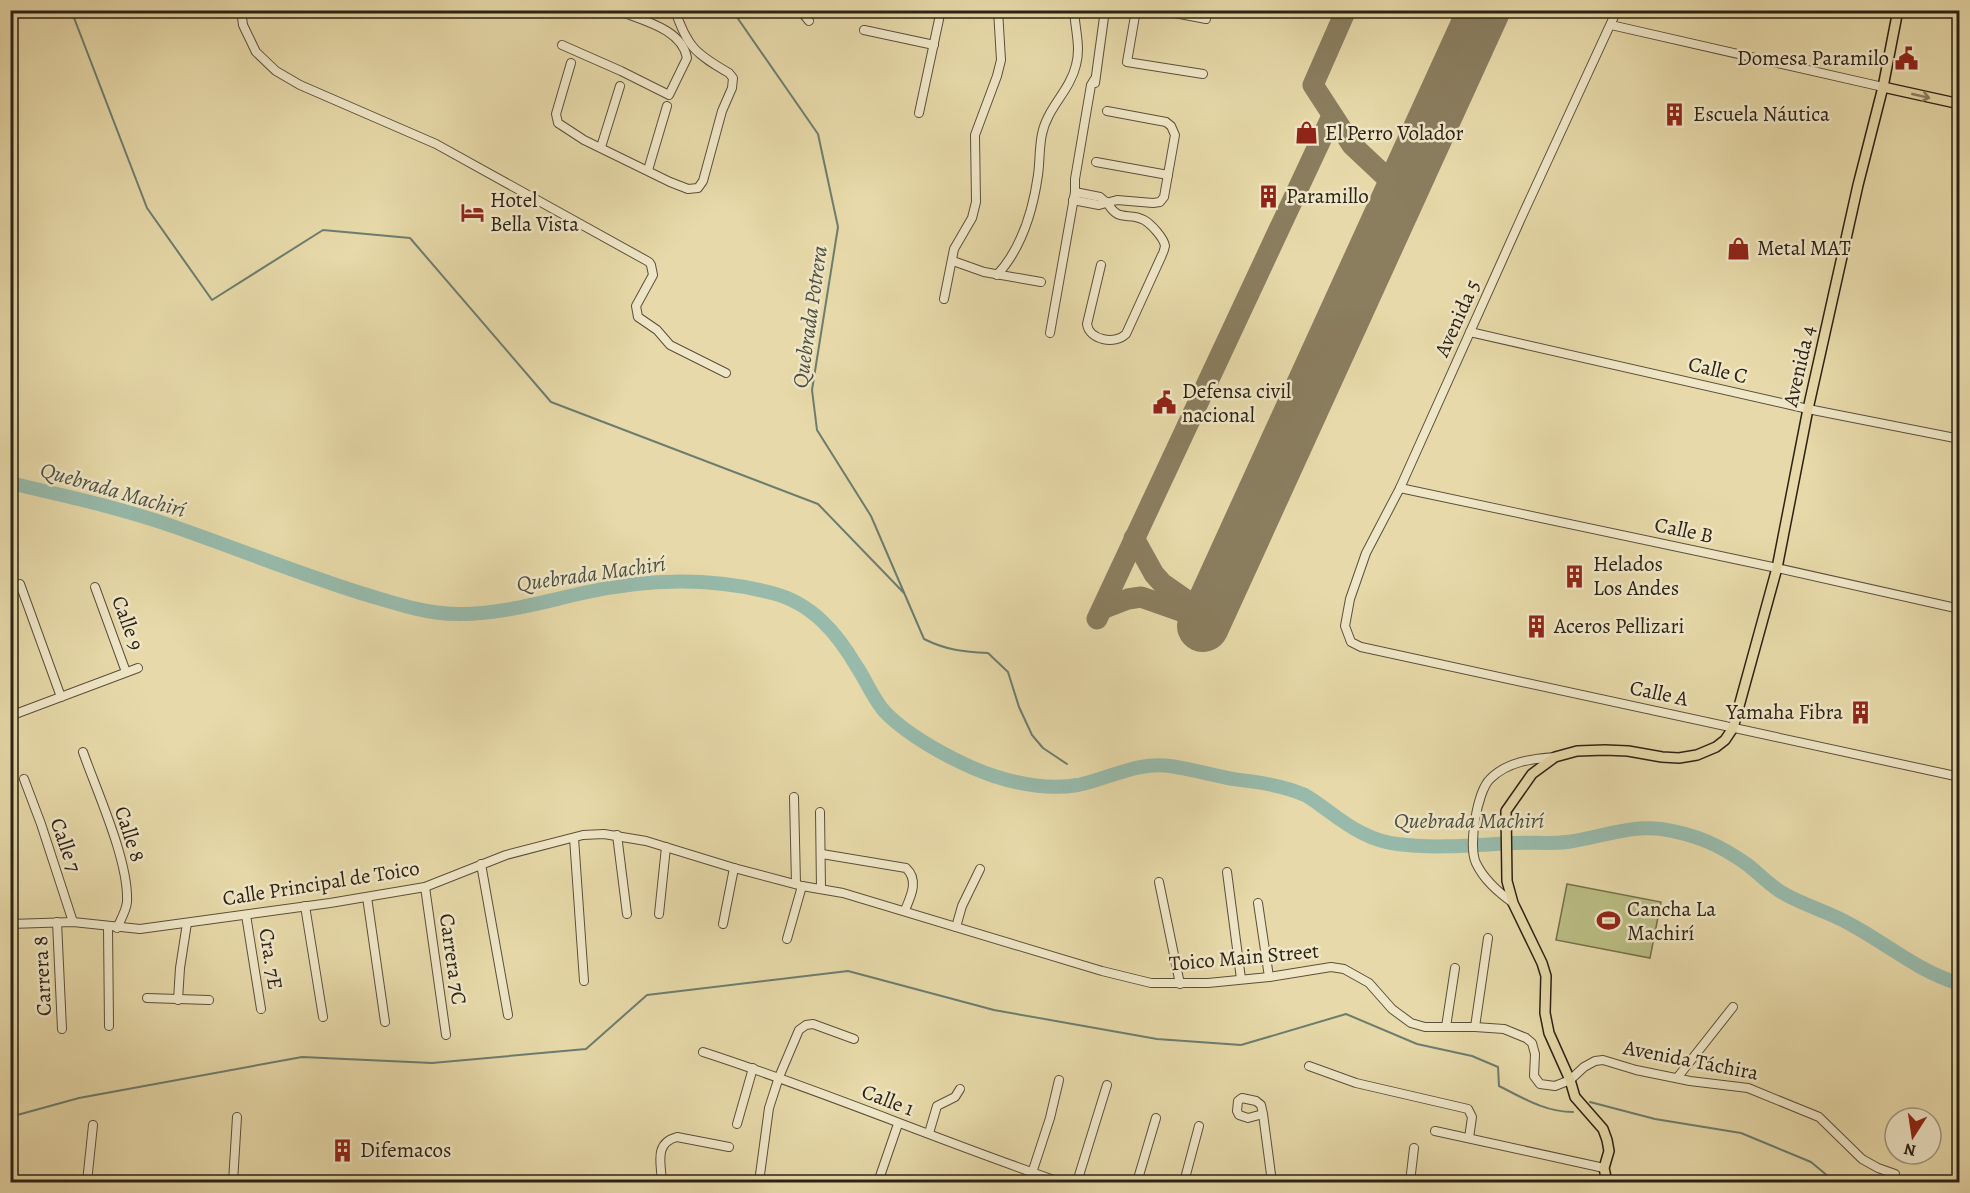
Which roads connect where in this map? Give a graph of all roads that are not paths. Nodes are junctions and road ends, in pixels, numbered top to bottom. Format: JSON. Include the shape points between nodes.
{"nodes":[{"id":1,"x":241,"y":10,"type":"edge"},
{"id":2,"x":617,"y":10,"type":"edge"},
{"id":3,"x":675,"y":10,"type":"edge"},
{"id":4,"x":800,"y":10,"type":"edge"},
{"id":5,"x":941,"y":10,"type":"edge"},
{"id":6,"x":998,"y":10,"type":"edge"},
{"id":7,"x":1074,"y":10,"type":"edge"},
{"id":8,"x":1105,"y":10,"type":"edge"},
{"id":9,"x":1136,"y":10,"type":"edge"},
{"id":10,"x":1159,"y":10,"type":"edge"},
{"id":11,"x":1617,"y":10,"type":"edge"},
{"id":12,"x":1898,"y":10,"type":"edge"},
{"id":13,"x":1206,"y":19,"type":"dead end"},
{"id":14,"x":809,"y":21,"type":"dead end"},
{"id":15,"x":1611,"y":25,"type":"junction"},
{"id":16,"x":864,"y":30,"type":"dead end"},
{"id":17,"x":562,"y":45,"type":"dead end"},
{"id":18,"x":934,"y":45,"type":"junction"},
{"id":19,"x":571,"y":63,"type":"dead end"},
{"id":20,"x":1203,"y":74,"type":"dead end"},
{"id":21,"x":620,"y":86,"type":"dead end"},
{"id":22,"x":1883,"y":87,"type":"junction"},
{"id":23,"x":1959,"y":104,"type":"edge"},
{"id":24,"x":667,"y":106,"type":"dead end"},
{"id":25,"x":1107,"y":111,"type":"dead end"},
{"id":26,"x":919,"y":112,"type":"dead end"},
{"id":27,"x":601,"y":147,"type":"junction"},
{"id":28,"x":1096,"y":162,"type":"dead end"},
{"id":29,"x":648,"y":170,"type":"junction"},
{"id":30,"x":1168,"y":175,"type":"junction"},
{"id":31,"x":1075,"y":192,"type":"junction"},
{"id":32,"x":1107,"y":202,"type":"junction"},
{"id":33,"x":953,"y":261,"type":"junction"},
{"id":34,"x":1101,"y":265,"type":"dead end"},
{"id":35,"x":998,"y":275,"type":"junction"},
{"id":36,"x":1041,"y":282,"type":"dead end"},
{"id":37,"x":944,"y":300,"type":"dead end"},
{"id":38,"x":1470,"y":332,"type":"junction"},
{"id":39,"x":1050,"y":333,"type":"dead end"},
{"id":40,"x":726,"y":373,"type":"dead end"},
{"id":41,"x":1808,"y":409,"type":"junction"},
{"id":42,"x":1959,"y":439,"type":"edge"},
{"id":43,"x":1400,"y":488,"type":"junction"},
{"id":44,"x":1777,"y":568,"type":"junction"},
{"id":45,"x":21,"y":584,"type":"dead end"},
{"id":46,"x":95,"y":587,"type":"dead end"},
{"id":47,"x":1959,"y":609,"type":"edge"},
{"id":48,"x":1351,"y":642,"type":"joint"},
{"id":49,"x":138,"y":668,"type":"dead end"},
{"id":50,"x":126,"y":672,"type":"junction"},
{"id":51,"x":62,"y":697,"type":"junction"},
{"id":52,"x":10,"y":716,"type":"edge"},
{"id":53,"x":1733,"y":728,"type":"junction"},
{"id":54,"x":83,"y":752,"type":"dead end"},
{"id":55,"x":1555,"y":757,"type":"junction"},
{"id":56,"x":1959,"y":777,"type":"edge"},
{"id":57,"x":24,"y":779,"type":"dead end"},
{"id":58,"x":794,"y":797,"type":"dead end"},
{"id":59,"x":820,"y":812,"type":"dead end"},
{"id":60,"x":617,"y":836,"type":"junction"},
{"id":61,"x":574,"y":838,"type":"junction"},
{"id":62,"x":666,"y":847,"type":"junction"},
{"id":63,"x":822,"y":854,"type":"junction"},
{"id":64,"x":482,"y":864,"type":"junction"},
{"id":65,"x":734,"y":868,"type":"junction"},
{"id":66,"x":980,"y":869,"type":"dead end"},
{"id":67,"x":1227,"y":872,"type":"dead end"},
{"id":68,"x":1159,"y":882,"type":"dead end"},
{"id":69,"x":799,"y":885,"type":"junction"},
{"id":70,"x":425,"y":888,"type":"junction"},
{"id":71,"x":821,"y":889,"type":"junction"},
{"id":72,"x":367,"y":897,"type":"junction"},
{"id":73,"x":1258,"y":903,"type":"dead end"},
{"id":74,"x":1514,"y":903,"type":"junction"},
{"id":75,"x":304,"y":906,"type":"junction"},
{"id":76,"x":905,"y":910,"type":"junction"},
{"id":77,"x":627,"y":914,"type":"dead end"},
{"id":78,"x":659,"y":914,"type":"dead end"},
{"id":79,"x":246,"y":915,"type":"junction"},
{"id":80,"x":57,"y":922,"type":"junction"},
{"id":81,"x":73,"y":922,"type":"junction"},
{"id":82,"x":187,"y":923,"type":"junction"},
{"id":83,"x":10,"y":924,"type":"edge"},
{"id":84,"x":723,"y":924,"type":"dead end"},
{"id":85,"x":108,"y":927,"type":"junction"},
{"id":86,"x":956,"y":927,"type":"junction"},
{"id":87,"x":117,"y":928,"type":"junction"},
{"id":88,"x":1488,"y":938,"type":"dead end"},
{"id":89,"x":787,"y":939,"type":"dead end"},
{"id":90,"x":1455,"y":968,"type":"dead end"},
{"id":91,"x":1269,"y":977,"type":"junction"},
{"id":92,"x":1241,"y":979,"type":"junction"},
{"id":93,"x":584,"y":981,"type":"dead end"},
{"id":94,"x":1180,"y":984,"type":"junction"},
{"id":95,"x":147,"y":998,"type":"dead end"},
{"id":96,"x":178,"y":1000,"type":"junction"},
{"id":97,"x":209,"y":1000,"type":"dead end"},
{"id":98,"x":1733,"y":1007,"type":"dead end"},
{"id":99,"x":261,"y":1009,"type":"dead end"},
{"id":100,"x":508,"y":1015,"type":"dead end"},
{"id":101,"x":323,"y":1017,"type":"dead end"},
{"id":102,"x":385,"y":1022,"type":"dead end"},
{"id":103,"x":109,"y":1026,"type":"dead end"},
{"id":104,"x":1446,"y":1027,"type":"junction"},
{"id":105,"x":1475,"y":1027,"type":"junction"},
{"id":106,"x":62,"y":1029,"type":"dead end"},
{"id":107,"x":446,"y":1035,"type":"dead end"},
{"id":108,"x":854,"y":1039,"type":"dead end"},
{"id":109,"x":704,"y":1052,"type":"dead end"},
{"id":110,"x":1310,"y":1066,"type":"dead end"},
{"id":111,"x":753,"y":1068,"type":"junction"},
{"id":112,"x":779,"y":1077,"type":"junction"},
{"id":113,"x":1677,"y":1078,"type":"junction"},
{"id":114,"x":1059,"y":1080,"type":"dead end"},
{"id":115,"x":1569,"y":1080,"type":"junction"},
{"id":116,"x":1107,"y":1085,"type":"dead end"},
{"id":117,"x":960,"y":1089,"type":"dead end"},
{"id":118,"x":1263,"y":1114,"type":"dead end"},
{"id":119,"x":237,"y":1117,"type":"dead end"},
{"id":120,"x":1156,"y":1118,"type":"dead end"},
{"id":121,"x":737,"y":1124,"type":"dead end"},
{"id":122,"x":897,"y":1124,"type":"junction"},
{"id":123,"x":93,"y":1125,"type":"dead end"},
{"id":124,"x":1199,"y":1126,"type":"dead end"},
{"id":125,"x":1435,"y":1131,"type":"dead end"},
{"id":126,"x":929,"y":1133,"type":"junction"},
{"id":127,"x":1469,"y":1138,"type":"junction"},
{"id":128,"x":729,"y":1146,"type":"dead end"},
{"id":129,"x":1414,"y":1149,"type":"dead end"},
{"id":130,"x":1604,"y":1168,"type":"junction"},
{"id":131,"x":1032,"y":1173,"type":"junction"},
{"id":132,"x":1895,"y":1174,"type":"dead end"},
{"id":133,"x":87,"y":1182,"type":"edge"},
{"id":134,"x":233,"y":1182,"type":"edge"},
{"id":135,"x":662,"y":1182,"type":"edge"},
{"id":136,"x":759,"y":1182,"type":"edge"},
{"id":137,"x":878,"y":1182,"type":"edge"},
{"id":138,"x":1060,"y":1182,"type":"edge"},
{"id":139,"x":1077,"y":1182,"type":"edge"},
{"id":140,"x":1137,"y":1182,"type":"edge"},
{"id":141,"x":1184,"y":1182,"type":"edge"},
{"id":142,"x":1272,"y":1182,"type":"edge"},
{"id":143,"x":1410,"y":1182,"type":"edge"},
{"id":144,"x":1607,"y":1182,"type":"edge"}],
"edges":[{"from":1,"to":40,"type":"street","via":[[243,25],[256,52],[276,71],[436,144],[649,262],[653,274],[636,306],[638,317],[670,345]]},
{"from":2,"to":17,"type":"street","via":[[669,32],[678,40],[687,58],[669,95]]},
{"from":3,"to":29,"type":"street","via":[[692,48],[732,76],[733,84],[701,185],[688,189]]},
{"from":4,"to":14,"type":"street"},
{"from":5,"to":18,"type":"street"},
{"from":6,"to":33,"type":"street","via":[[1001,60],[975,135],[976,201],[972,218],[957,242]]},
{"from":7,"to":35,"type":"street","via":[[1077,63],[1042,132],[1029,213],[1018,246]]},
{"from":8,"to":31,"type":"street","via":[[1096,85]]},
{"from":9,"to":20,"type":"street","via":[[1127,62]]},
{"from":10,"to":13,"type":"street"},
{"from":11,"to":15,"type":"street","name":"Avenida 5"},
{"from":12,"to":22,"type":"main road","name":"Avenida 4"},
{"from":15,"to":22,"type":"street"},
{"from":15,"to":38,"type":"street","name":"Avenida 5"},
{"from":16,"to":18,"type":"street"},
{"from":18,"to":26,"type":"street"},
{"from":19,"to":27,"type":"street","via":[[556,120]]},
{"from":21,"to":27,"type":"street"},
{"from":22,"to":23,"type":"main road","one_way":true},
{"from":22,"to":41,"type":"main road","name":"Avenida 4"},
{"from":24,"to":29,"type":"street"},
{"from":25,"to":30,"type":"street","via":[[1171,126],[1175,135]]},
{"from":27,"to":29,"type":"street"},
{"from":28,"to":30,"type":"street"},
{"from":30,"to":32,"type":"street","via":[[1160,202]]},
{"from":31,"to":32,"type":"street","via":[[1099,205]]},
{"from":31,"to":39,"type":"street"},
{"from":32,"to":34,"type":"street","via":[[1120,216],[1145,220],[1165,246],[1126,334],[1113,341],[1092,335],[1087,324]]},
{"from":33,"to":35,"type":"street"},
{"from":33,"to":37,"type":"street"},
{"from":35,"to":36,"type":"street"},
{"from":38,"to":41,"type":"street","name":"Calle C"},
{"from":38,"to":43,"type":"street","name":"Avenida 5"},
{"from":41,"to":42,"type":"street","name":"Calle C"},
{"from":41,"to":44,"type":"main road","name":"Avenida 4"},
{"from":43,"to":44,"type":"street","name":"Calle B"},
{"from":43,"to":48,"type":"street","name":"Avenida 5","via":[[1366,554],[1350,599],[1345,626]]},
{"from":44,"to":47,"type":"street","name":"Calle B"},
{"from":44,"to":53,"type":"main road","name":"Avenida 4"},
{"from":45,"to":51,"type":"street"},
{"from":46,"to":50,"type":"street","name":"Calle 9"},
{"from":48,"to":53,"type":"street","name":"Calle A"},
{"from":49,"to":50,"type":"street"},
{"from":50,"to":51,"type":"street"},
{"from":51,"to":52,"type":"street"},
{"from":53,"to":55,"type":"main road","via":[[1716,747],[1679,758],[1605,750]]},
{"from":53,"to":56,"type":"street","name":"Calle A"},
{"from":54,"to":87,"type":"street","name":"Calle 8","via":[[125,875],[127,902]]},
{"from":55,"to":74,"type":"main road","via":[[1532,774],[1506,811],[1505,859]]},
{"from":55,"to":74,"type":"street","via":[[1515,763],[1490,779],[1482,790],[1474,856],[1488,882]]},
{"from":57,"to":81,"type":"street","name":"Calle 7"},
{"from":58,"to":69,"type":"street"},
{"from":59,"to":63,"type":"street"},
{"from":60,"to":61,"type":"street","name":"Calle Principal de Toico"},
{"from":60,"to":62,"type":"street","name":"Calle Principal de Toico"},
{"from":60,"to":77,"type":"street"},
{"from":61,"to":64,"type":"street","name":"Calle Principal de Toico"},
{"from":61,"to":93,"type":"street"},
{"from":62,"to":65,"type":"street","name":"Calle Principal de Toico"},
{"from":62,"to":78,"type":"street"},
{"from":63,"to":71,"type":"street"},
{"from":63,"to":76,"type":"street","via":[[906,868],[914,881]]},
{"from":64,"to":70,"type":"street","name":"Calle Principal de Toico"},
{"from":64,"to":100,"type":"street"},
{"from":65,"to":69,"type":"street","name":"Calle Principal de Toico"},
{"from":65,"to":84,"type":"street"},
{"from":66,"to":86,"type":"street"},
{"from":67,"to":92,"type":"street"},
{"from":68,"to":94,"type":"street"},
{"from":69,"to":71,"type":"street","name":"Toico Main Street"},
{"from":69,"to":89,"type":"street"},
{"from":70,"to":72,"type":"street","name":"Calle Principal de Toico"},
{"from":70,"to":107,"type":"street","name":"Carrera 7C"},
{"from":71,"to":76,"type":"street","name":"Toico Main Street"},
{"from":72,"to":75,"type":"street","name":"Calle Principal de Toico"},
{"from":72,"to":102,"type":"street"},
{"from":73,"to":91,"type":"street"},
{"from":74,"to":115,"type":"main road","via":[[1542,963],[1546,976],[1545,1013]]},
{"from":75,"to":79,"type":"street","name":"Calle Principal de Toico"},
{"from":75,"to":101,"type":"street"},
{"from":76,"to":86,"type":"street","name":"Toico Main Street"},
{"from":79,"to":82,"type":"street","name":"Calle Principal de Toico"},
{"from":79,"to":99,"type":"street","name":"Cra. 7E"},
{"from":80,"to":81,"type":"street","name":"Calle Principal de Toico"},
{"from":80,"to":83,"type":"street","name":"Calle Principal de Toico"},
{"from":80,"to":106,"type":"street","name":"Carrera 8"},
{"from":81,"to":85,"type":"street","name":"Calle Principal de Toico"},
{"from":82,"to":87,"type":"street","name":"Calle Principal de Toico"},
{"from":82,"to":96,"type":"street"},
{"from":85,"to":87,"type":"street","name":"Calle Principal de Toico"},
{"from":85,"to":103,"type":"street"},
{"from":86,"to":94,"type":"street","name":"Toico Main Street","via":[[1126,978]]},
{"from":88,"to":105,"type":"street"},
{"from":90,"to":104,"type":"street"},
{"from":91,"to":92,"type":"street","name":"Toico Main Street"},
{"from":91,"to":104,"type":"street","name":"Toico Main Street","via":[[1331,967],[1344,969],[1369,983],[1411,1023]]},
{"from":92,"to":94,"type":"street","name":"Toico Main Street"},
{"from":95,"to":96,"type":"street"},
{"from":96,"to":97,"type":"street"},
{"from":98,"to":113,"type":"street"},
{"from":104,"to":105,"type":"street","name":"Toico Main Street"},
{"from":105,"to":115,"type":"street","name":"Toico Main Street","via":[[1504,1029],[1532,1043],[1534,1076],[1540,1084],[1555,1086]]},
{"from":108,"to":112,"type":"street","via":[[806,1025],[800,1030]]},
{"from":109,"to":111,"type":"street","name":"Calle 1"},
{"from":110,"to":127,"type":"street","via":[[1356,1083],[1468,1109],[1472,1117]]},
{"from":111,"to":112,"type":"street","name":"Calle 1"},
{"from":111,"to":121,"type":"street"},
{"from":112,"to":122,"type":"street","name":"Calle 1"},
{"from":112,"to":136,"type":"street","via":[[769,1108]]},
{"from":113,"to":115,"type":"street","name":"Avenida Táchira","via":[[1603,1060],[1584,1067]]},
{"from":113,"to":132,"type":"street","name":"Avenida Táchira","via":[[1748,1088],[1797,1107],[1819,1118],[1862,1159]]},
{"from":114,"to":131,"type":"street"},
{"from":115,"to":130,"type":"main road","via":[[1575,1097],[1603,1129],[1609,1151]]},
{"from":116,"to":139,"type":"street"},
{"from":117,"to":126,"type":"street","via":[[955,1097],[937,1106]]},
{"from":118,"to":142,"type":"street"},
{"from":119,"to":134,"type":"street"},
{"from":120,"to":140,"type":"street"},
{"from":122,"to":126,"type":"street","name":"Calle 1"},
{"from":122,"to":137,"type":"street"},
{"from":123,"to":133,"type":"street"},
{"from":124,"to":141,"type":"street"},
{"from":125,"to":127,"type":"street"},
{"from":126,"to":131,"type":"street","name":"Calle 1"},
{"from":127,"to":130,"type":"street"},
{"from":128,"to":135,"type":"street","via":[[669,1139],[661,1148]]},
{"from":129,"to":143,"type":"street"},
{"from":130,"to":144,"type":"main road"},
{"from":131,"to":138,"type":"street","name":"Calle 1"}]}
